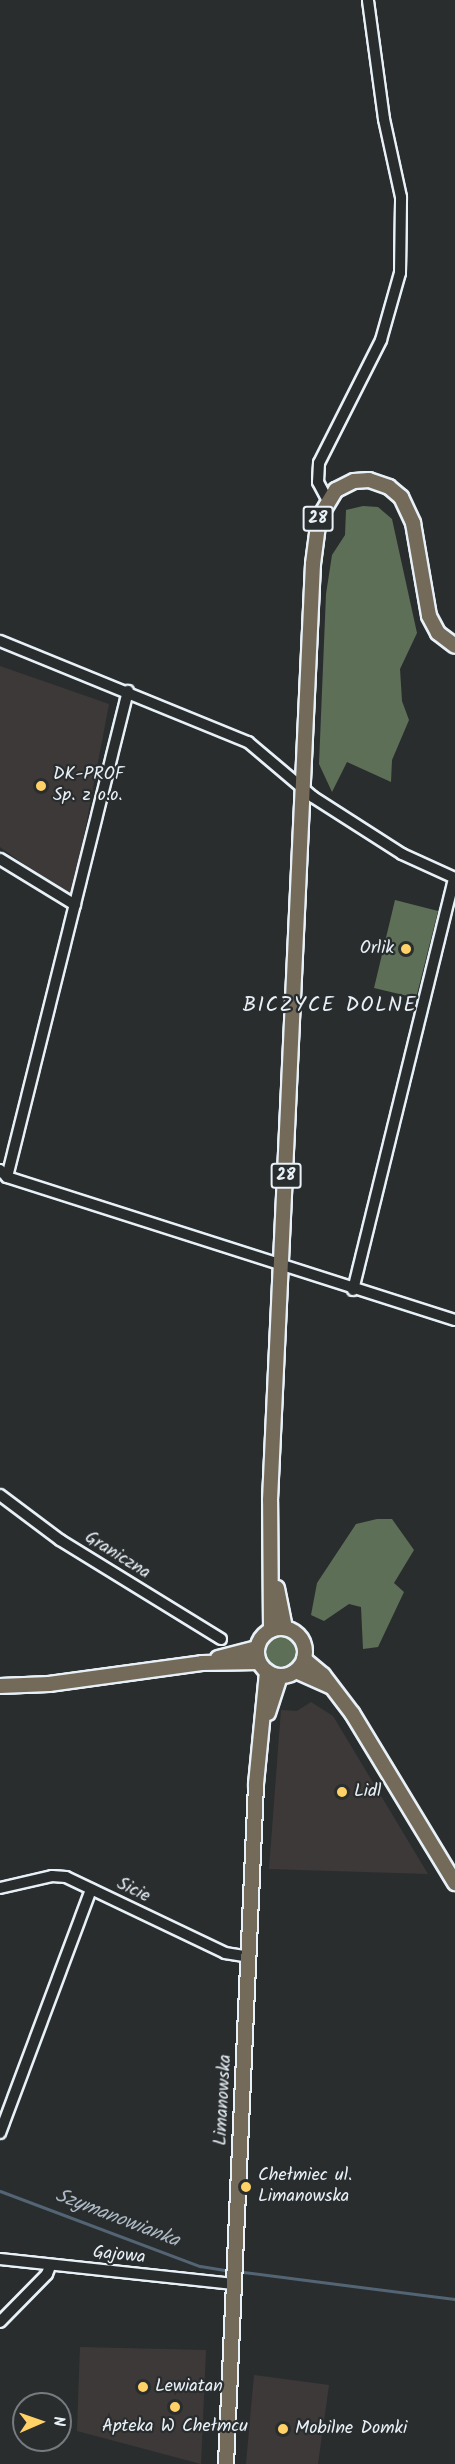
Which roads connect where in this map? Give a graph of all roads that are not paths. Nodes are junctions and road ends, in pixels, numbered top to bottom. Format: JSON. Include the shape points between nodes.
{"nodes":[{"id":1,"x":368,"y":0,"type":"edge"},
{"id":2,"x":327,"y":499,"type":"junction"},
{"id":3,"x":0,"y":641,"type":"edge"},
{"id":4,"x":455,"y":646,"type":"edge"},
{"id":5,"x":128,"y":692,"type":"junction"},
{"id":6,"x":303,"y":789,"type":"junction"},
{"id":7,"x":0,"y":859,"type":"edge"},
{"id":8,"x":455,"y":878,"type":"edge"},
{"id":9,"x":75,"y":904,"type":"junction"},
{"id":10,"x":4,"y":1174,"type":"edge"},
{"id":11,"x":282,"y":1266,"type":"junction"},
{"id":12,"x":353,"y":1290,"type":"junction"},
{"id":13,"x":455,"y":1320,"type":"edge"},
{"id":14,"x":0,"y":1495,"type":"edge"},
{"id":15,"x":271,"y":1563,"type":"junction"},
{"id":16,"x":285,"y":1628,"type":"junction"},
{"id":17,"x":271,"y":1630,"type":"junction"},
{"id":18,"x":221,"y":1639,"type":"dead end"},
{"id":19,"x":257,"y":1648,"type":"junction"},
{"id":20,"x":202,"y":1663,"type":"junction"},
{"id":21,"x":300,"y":1665,"type":"junction"},
{"id":22,"x":269,"y":1670,"type":"junction"},
{"id":23,"x":0,"y":1686,"type":"edge"},
{"id":24,"x":455,"y":1883,"type":"edge"},
{"id":25,"x":0,"y":1888,"type":"edge"},
{"id":26,"x":92,"y":1889,"type":"junction"},
{"id":27,"x":249,"y":1957,"type":"junction"},
{"id":28,"x":0,"y":2133,"type":"edge"},
{"id":29,"x":0,"y":2259,"type":"edge"},
{"id":30,"x":50,"y":2266,"type":"junction"},
{"id":31,"x":234,"y":2284,"type":"junction"},
{"id":32,"x":0,"y":2322,"type":"edge"},
{"id":33,"x":226,"y":2464,"type":"edge"}],
"edges":[{"from":1,"to":2,"type":"street","via":[[384,119],[401,196],[400,273],[381,340],[319,463],[318,482]]},
{"from":2,"to":4,"type":"main road","number":"28","via":[[344,484],[365,480],[385,485],[401,497],[413,523],[429,616],[438,633]]},
{"from":2,"to":6,"type":"main road","number":"28","via":[[315,545]]},
{"from":3,"to":5,"type":"street"},
{"from":5,"to":6,"type":"street","via":[[254,745]]},
{"from":5,"to":9,"type":"street"},
{"from":6,"to":8,"type":"street","via":[[402,854]]},
{"from":6,"to":11,"type":"main road","number":"28"},
{"from":7,"to":9,"type":"street"},
{"from":8,"to":12,"type":"street"},
{"from":9,"to":10,"type":"street"},
{"from":10,"to":11,"type":"street"},
{"from":11,"to":12,"type":"street"},
{"from":11,"to":15,"type":"main road","number":"28"},
{"from":12,"to":13,"type":"street"},
{"from":14,"to":18,"type":"street","name":"Graniczna","via":[[60,1540]]},
{"from":15,"to":16,"type":"main road","number":"28"},
{"from":15,"to":17,"type":"main road","number":"28"},
{"from":16,"to":17,"type":"main road"},
{"from":16,"to":21,"type":"main road","number":"28","via":[[300,1638]]},
{"from":17,"to":19,"type":"main road"},
{"from":19,"to":20,"type":"main road"},
{"from":19,"to":22,"type":"main road"},
{"from":20,"to":22,"type":"main road"},
{"from":20,"to":23,"type":"main road","via":[[49,1684]]},
{"from":21,"to":22,"type":"main road"},
{"from":21,"to":24,"type":"main road","via":[[330,1686],[358,1722]]},
{"from":22,"to":27,"type":"main road","name":"Limanowska","via":[[260,1738]]},
{"from":25,"to":26,"type":"street","name":"Sicie","via":[[52,1876],[66,1877]]},
{"from":26,"to":27,"type":"street","name":"Sicie","via":[[225,1953]]},
{"from":26,"to":28,"type":"street"},
{"from":27,"to":31,"type":"main road","name":"Limanowska"},
{"from":29,"to":30,"type":"street","name":"Gajowa"},
{"from":30,"to":31,"type":"street","name":"Gajowa"},
{"from":30,"to":32,"type":"street","via":[[47,2274]]},
{"from":31,"to":33,"type":"main road","name":"Limanowska"}]}
